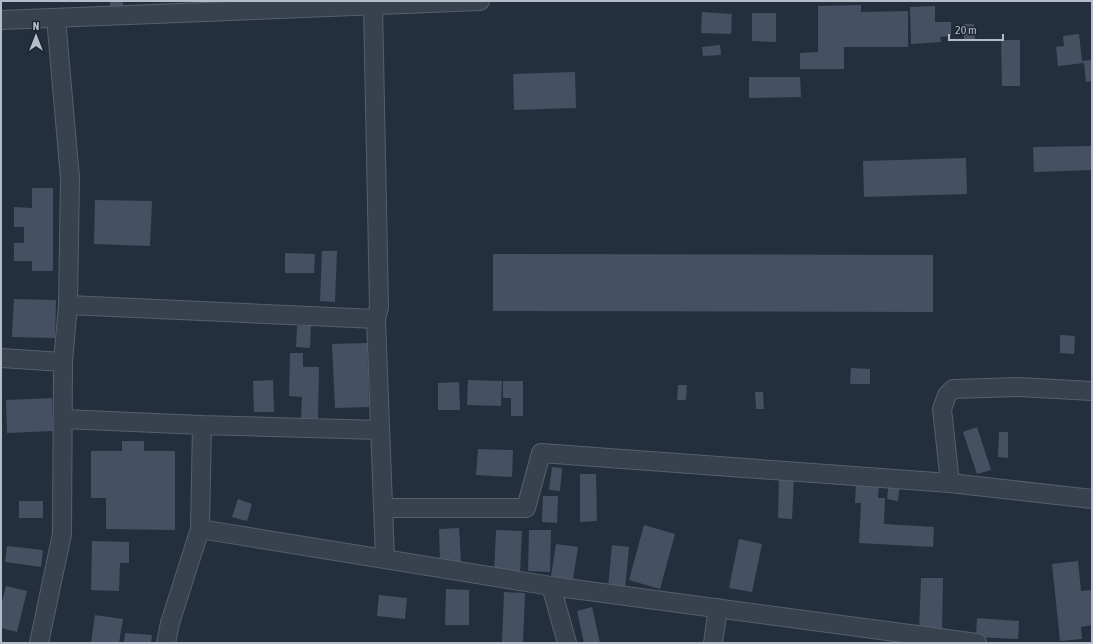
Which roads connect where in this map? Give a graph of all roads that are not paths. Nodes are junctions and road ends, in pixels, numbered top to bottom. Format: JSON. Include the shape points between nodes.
{"nodes":[{"id":1,"x":480,"y":1,"type":"edge"},
{"id":2,"x":373,"y":5,"type":"junction"},
{"id":3,"x":97,"y":9,"type":"edge"},
{"id":4,"x":56,"y":18,"type":"junction"},
{"id":5,"x":1,"y":20,"type":"edge"},
{"id":6,"x":68,"y":305,"type":"junction"},
{"id":7,"x":376,"y":319,"type":"junction"},
{"id":8,"x":1,"y":358,"type":"edge"},
{"id":9,"x":64,"y":362,"type":"junction"},
{"id":10,"x":1092,"y":391,"type":"edge"},
{"id":11,"x":63,"y":419,"type":"junction"},
{"id":12,"x":202,"y":425,"type":"junction"},
{"id":13,"x":380,"y":430,"type":"junction"},
{"id":14,"x":950,"y":483,"type":"junction"},
{"id":15,"x":1092,"y":498,"type":"edge"},
{"id":16,"x":384,"y":508,"type":"junction"},
{"id":17,"x":200,"y":528,"type":"junction"},
{"id":18,"x":385,"y":558,"type":"junction"},
{"id":19,"x":552,"y":586,"type":"junction"},
{"id":20,"x":718,"y":608,"type":"junction"},
{"id":21,"x":39,"y":643,"type":"edge"},
{"id":22,"x":166,"y":643,"type":"edge"},
{"id":23,"x":567,"y":643,"type":"edge"},
{"id":24,"x":713,"y":643,"type":"edge"},
{"id":25,"x":976,"y":643,"type":"edge"}],
"edges":[{"from":1,"to":2,"type":"street"},
{"from":2,"to":3,"type":"street"},
{"from":2,"to":7,"type":"street","via":[[379,306]]},
{"from":3,"to":4,"type":"street"},
{"from":4,"to":5,"type":"street"},
{"from":4,"to":6,"type":"street","via":[[70,178]]},
{"from":6,"to":7,"type":"street"},
{"from":6,"to":9,"type":"street"},
{"from":7,"to":13,"type":"street"},
{"from":8,"to":9,"type":"street"},
{"from":9,"to":11,"type":"street"},
{"from":10,"to":14,"type":"street","via":[[1019,387],[953,388],[947,395],[942,409]]},
{"from":11,"to":12,"type":"street"},
{"from":11,"to":21,"type":"street","via":[[62,534]]},
{"from":12,"to":13,"type":"street"},
{"from":12,"to":17,"type":"street"},
{"from":13,"to":16,"type":"street"},
{"from":14,"to":15,"type":"street"},
{"from":14,"to":16,"type":"street","via":[[540,453],[526,508]]},
{"from":16,"to":18,"type":"street"},
{"from":17,"to":18,"type":"street"},
{"from":17,"to":22,"type":"street"},
{"from":18,"to":19,"type":"street"},
{"from":19,"to":20,"type":"street"},
{"from":19,"to":23,"type":"street"},
{"from":20,"to":24,"type":"street"},
{"from":20,"to":25,"type":"street"}]}
